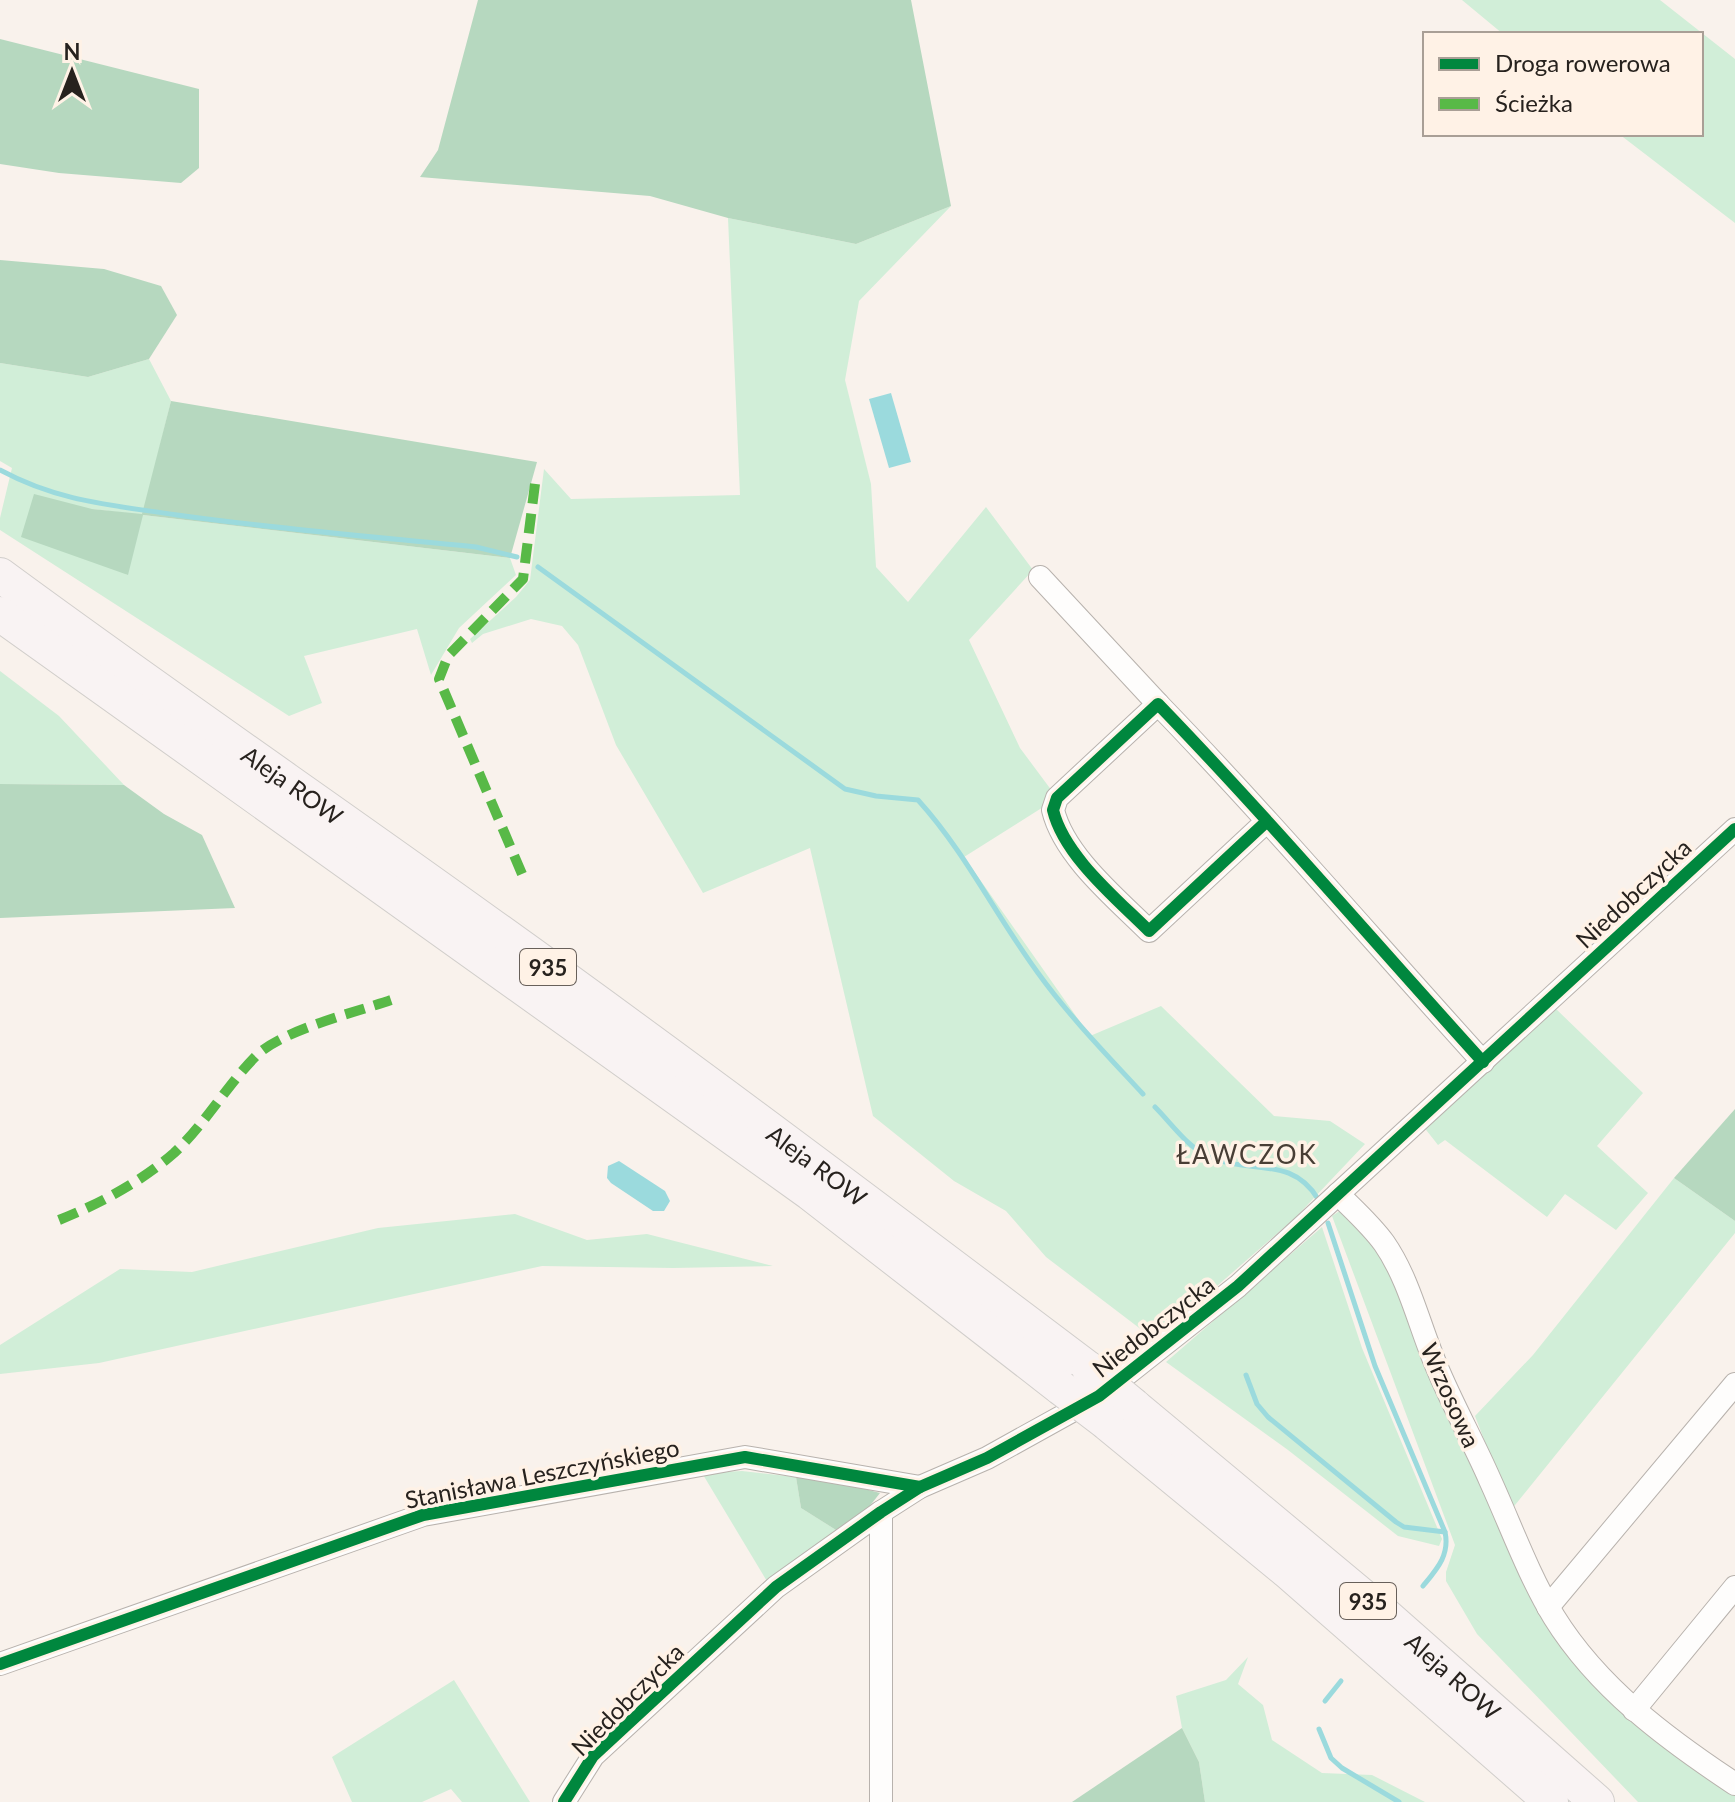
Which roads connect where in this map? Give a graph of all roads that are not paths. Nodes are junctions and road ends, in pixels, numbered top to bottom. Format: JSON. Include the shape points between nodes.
{"nodes":[{"id":1,"x":0,"y":575,"type":"edge"},
{"id":2,"x":1040,"y":577,"type":"dead end"},
{"id":3,"x":0,"y":614,"type":"edge"},
{"id":4,"x":1158,"y":704,"type":"junction"},
{"id":5,"x":1266,"y":822,"type":"junction"},
{"id":6,"x":1735,"y":829,"type":"edge"},
{"id":7,"x":1483,"y":1062,"type":"junction"},
{"id":8,"x":1338,"y":1194,"type":"junction"},
{"id":9,"x":1735,"y":1384,"type":"edge"},
{"id":10,"x":1120,"y":1415,"type":"junction"},
{"id":11,"x":920,"y":1487,"type":"junction"},
{"id":12,"x":881,"y":1512,"type":"junction"},
{"id":13,"x":1735,"y":1587,"type":"edge"},
{"id":14,"x":1548,"y":1607,"type":"junction"},
{"id":15,"x":0,"y":1664,"type":"edge"},
{"id":16,"x":1634,"y":1710,"type":"junction"},
{"id":17,"x":1735,"y":1784,"type":"edge"},
{"id":18,"x":564,"y":1802,"type":"edge"},
{"id":19,"x":881,"y":1802,"type":"edge"},
{"id":20,"x":1551,"y":1802,"type":"edge"},
{"id":21,"x":1597,"y":1802,"type":"edge"}],
"edges":[{"from":1,"to":10,"type":"main road","name":"Aleja ROW","number":"935","bridge":true,"via":[[838,1179],[1089,1369]]},
{"from":2,"to":4,"type":"street"},
{"from":3,"to":10,"type":"main road","name":"Aleja ROW","number":"935","bridge":true,"via":[[810,1193],[1061,1388]]},
{"from":4,"to":5,"type":"street"},
{"from":4,"to":5,"type":"street","via":[[1054,804],[1059,827],[1088,868],[1149,931]]},
{"from":5,"to":7,"type":"street"},
{"from":6,"to":7,"type":"street","name":"Niedobczycka"},
{"from":7,"to":8,"type":"street","name":"Niedobczycka"},
{"from":8,"to":11,"type":"street","name":"Niedobczycka","via":[[1238,1286],[1099,1396],[987,1458]]},
{"from":8,"to":14,"type":"street","name":"Wrzosowa","via":[[1384,1242],[1400,1272],[1436,1366]]},
{"from":9,"to":14,"type":"street"},
{"from":10,"to":20,"type":"main road","name":"Aleja ROW","number":"935","via":[[1287,1571]]},
{"from":10,"to":21,"type":"main road","name":"Aleja ROW","number":"935","via":[[1384,1614]]},
{"from":11,"to":12,"type":"street","name":"Niedobczycka"},
{"from":11,"to":15,"type":"street","name":"Stanisława Leszczyńskiego","via":[[745,1457],[423,1515]]},
{"from":12,"to":18,"type":"street","name":"Niedobczycka","via":[[776,1587],[593,1756]]},
{"from":12,"to":19,"type":"street"},
{"from":13,"to":16,"type":"street"},
{"from":14,"to":16,"type":"street","name":"Wrzosowa"},
{"from":16,"to":17,"type":"street","name":"Wrzosowa"}]}
